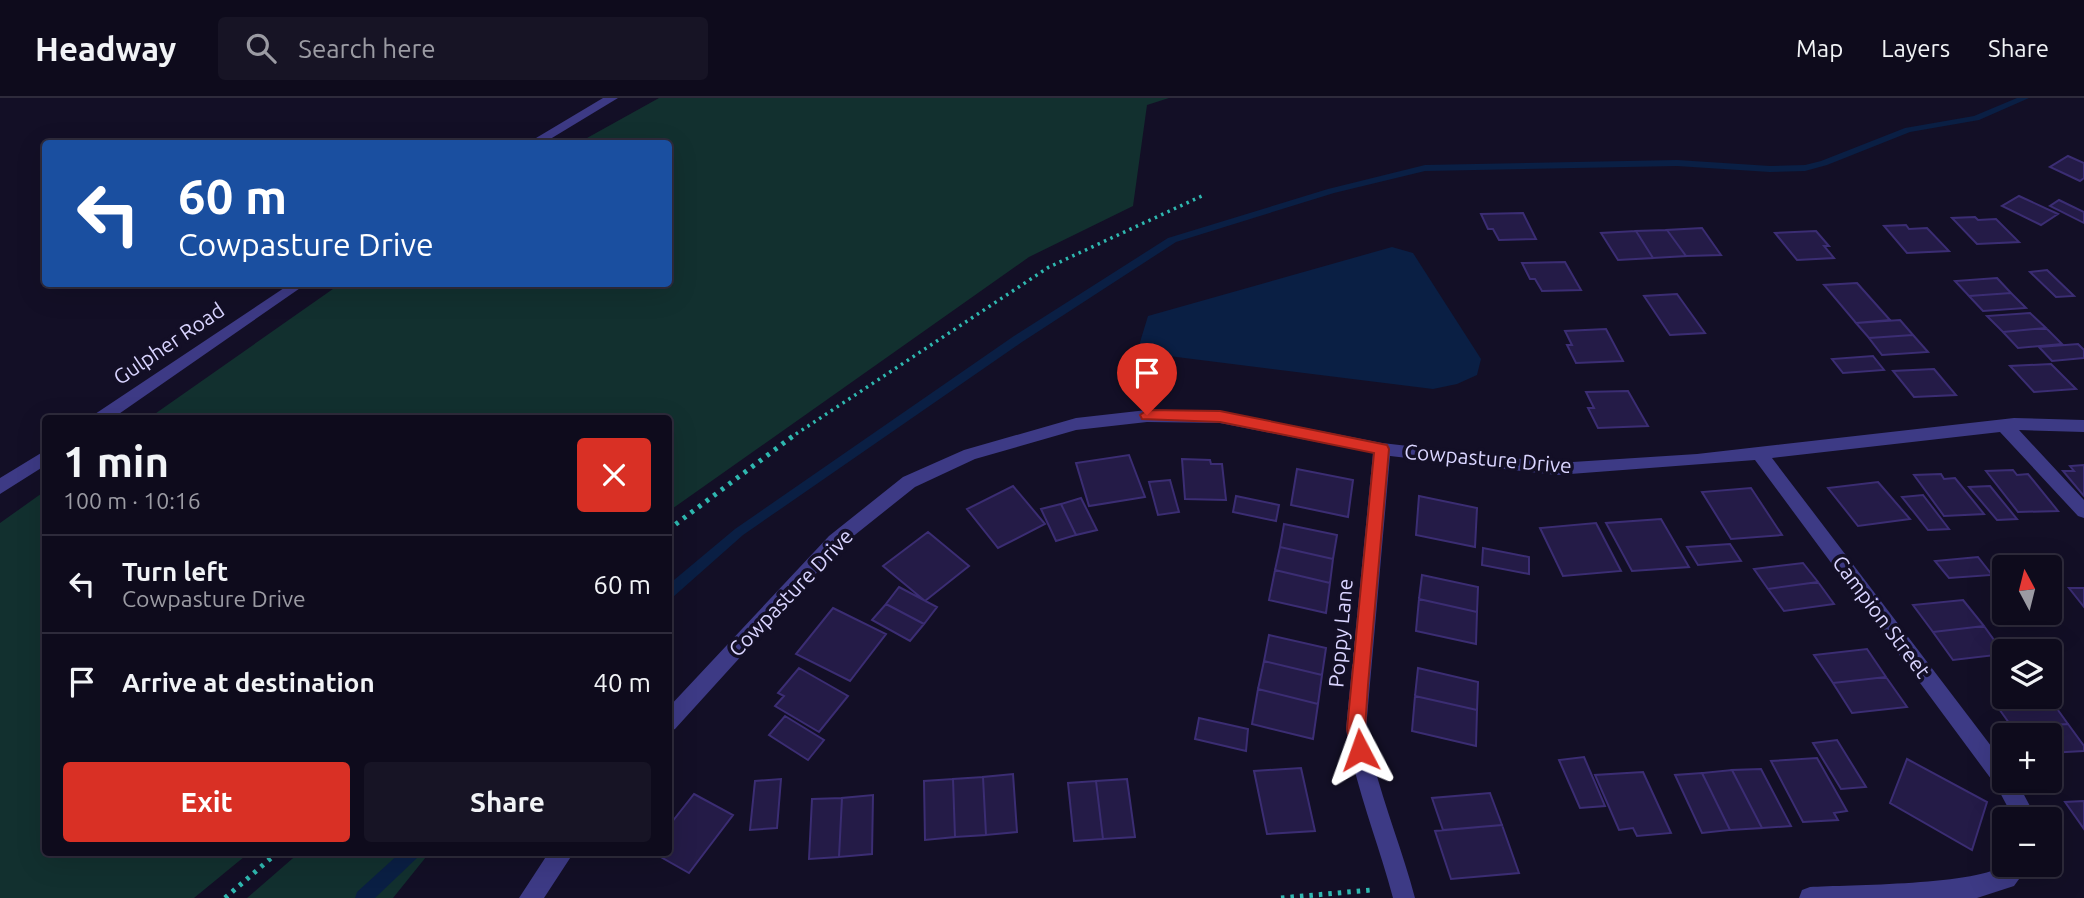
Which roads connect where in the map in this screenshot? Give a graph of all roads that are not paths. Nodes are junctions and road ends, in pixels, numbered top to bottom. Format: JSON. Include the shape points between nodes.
{"nodes":[{"id":1,"x":612,"y":98,"type":"edge"},
{"id":2,"x":539,"y":140,"type":"edge"},
{"id":3,"x":295,"y":287,"type":"edge"},
{"id":4,"x":105,"y":415,"type":"edge"},
{"id":5,"x":2004,"y":425,"type":"junction"},
{"id":6,"x":2084,"y":426,"type":"edge"},
{"id":7,"x":1382,"y":449,"type":"junction"},
{"id":8,"x":1759,"y":453,"type":"junction"},
{"id":9,"x":42,"y":459,"type":"edge"},
{"id":10,"x":0,"y":487,"type":"edge"},
{"id":11,"x":2084,"y":511,"type":"edge"},
{"id":12,"x":672,"y":719,"type":"edge"},
{"id":13,"x":1992,"y":764,"type":"edge"},
{"id":14,"x":560,"y":856,"type":"edge"},
{"id":15,"x":2007,"y":877,"type":"edge"},
{"id":16,"x":1402,"y":893,"type":"edge"},
{"id":17,"x":530,"y":898,"type":"edge"},
{"id":18,"x":1810,"y":898,"type":"edge"}],
"edges":[{"from":1,"to":2,"type":"street"},
{"from":3,"to":4,"type":"street","name":"Gulpher Road"},
{"from":5,"to":6,"type":"street","name":"Cowpasture Drive"},
{"from":5,"to":8,"type":"street","name":"Cowpasture Drive"},
{"from":5,"to":11,"type":"street"},
{"from":7,"to":8,"type":"street","name":"Cowpasture Drive","via":[[1557,470]]},
{"from":7,"to":12,"type":"street","name":"Cowpasture Drive","via":[[1220,417],[1147,415],[1076,424],[970,454],[909,482],[835,541]]},
{"from":7,"to":16,"type":"street","name":"Poppy Lane","via":[[1356,729],[1363,771]]},
{"from":8,"to":13,"type":"street","name":"Campion Street"},
{"from":9,"to":10,"type":"street"},
{"from":14,"to":17,"type":"street"},
{"from":15,"to":18,"type":"street","via":[[1970,889]]}]}
